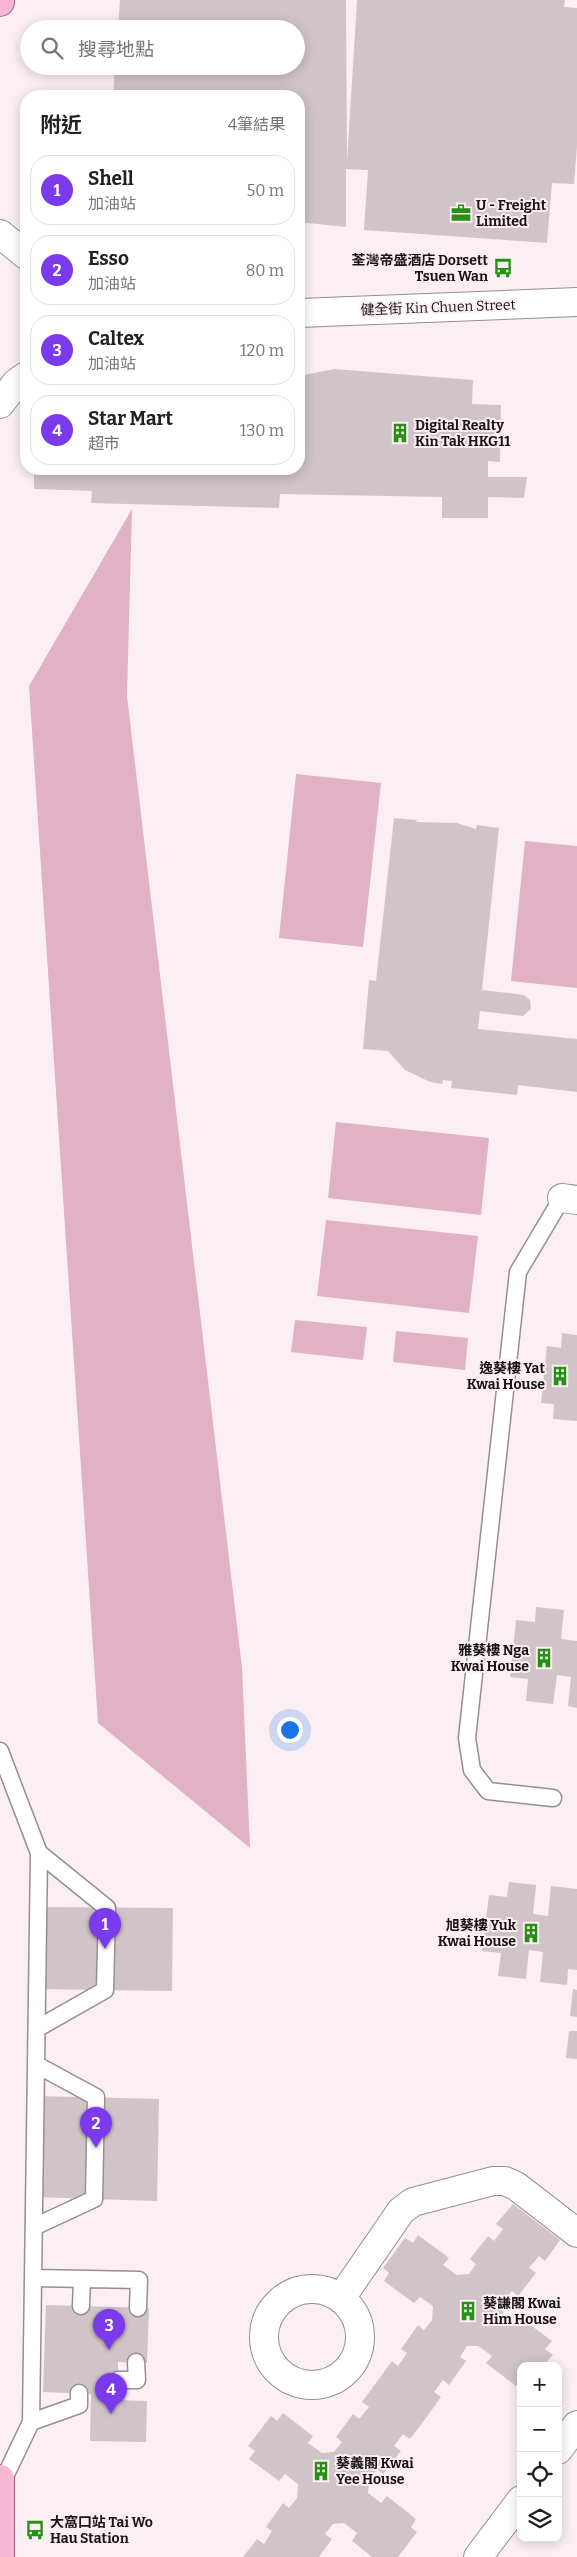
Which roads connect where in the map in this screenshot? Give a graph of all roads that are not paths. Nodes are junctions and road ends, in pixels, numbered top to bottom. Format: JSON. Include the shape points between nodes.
{"nodes":[{"id":1,"x":0,"y":234,"type":"edge"},
{"id":2,"x":20,"y":250,"type":"edge"},
{"id":3,"x":577,"y":302,"type":"edge"},
{"id":4,"x":305,"y":313,"type":"edge"},
{"id":5,"x":20,"y":381,"type":"edge"},
{"id":6,"x":0,"y":404,"type":"edge"},
{"id":7,"x":570,"y":1199,"type":"edge"},
{"id":8,"x":0,"y":1751,"type":"edge"},
{"id":9,"x":553,"y":1798,"type":"dead end"},
{"id":10,"x":39,"y":1853,"type":"junction"},
{"id":11,"x":38,"y":2028,"type":"junction"},
{"id":12,"x":37,"y":2065,"type":"junction"},
{"id":13,"x":36,"y":2226,"type":"junction"},
{"id":14,"x":577,"y":2233,"type":"edge"},
{"id":15,"x":35,"y":2278,"type":"junction"},
{"id":16,"x":82,"y":2279,"type":"junction"},
{"id":17,"x":341,"y":2298,"type":"dead end"},
{"id":18,"x":81,"y":2306,"type":"dead end"},
{"id":19,"x":138,"y":2308,"type":"dead end"},
{"id":20,"x":136,"y":2362,"type":"dead end"},
{"id":21,"x":118,"y":2380,"type":"dead end"},
{"id":22,"x":83,"y":2398,"type":"dead end"},
{"id":23,"x":31,"y":2422,"type":"junction"},
{"id":24,"x":577,"y":2425,"type":"edge"},
{"id":25,"x":562,"y":2445,"type":"edge"},
{"id":26,"x":1,"y":2482,"type":"edge"},
{"id":27,"x":517,"y":2505,"type":"edge"},
{"id":28,"x":0,"y":2557,"type":"edge"},
{"id":29,"x":478,"y":2557,"type":"edge"}],
"edges":[{"from":1,"to":2,"type":"street"},
{"from":3,"to":4,"type":"street","name":"健全街 Kin Chuen Street"},
{"from":5,"to":6,"type":"street"},
{"from":7,"to":9,"type":"lane","via":[[518,1272],[467,1738],[472,1770],[488,1791]]},
{"from":8,"to":10,"type":"lane"},
{"from":10,"to":11,"type":"lane"},
{"from":10,"to":11,"type":"lane","via":[[107,1908],[105,1990]]},
{"from":11,"to":12,"type":"lane"},
{"from":12,"to":13,"type":"lane"},
{"from":12,"to":13,"type":"lane","via":[[96,2097],[94,2199]]},
{"from":13,"to":15,"type":"lane"},
{"from":14,"to":17,"type":"street","via":[[505,2181],[493,2181],[431,2197],[413,2202],[401,2210]]},
{"from":15,"to":16,"type":"lane"},
{"from":15,"to":23,"type":"lane"},
{"from":16,"to":18,"type":"lane"},
{"from":16,"to":19,"type":"lane","via":[[139,2280]]},
{"from":20,"to":21,"type":"lane","via":[[137,2380]]},
{"from":22,"to":23,"type":"lane"},
{"from":23,"to":26,"type":"lane"},
{"from":24,"to":25,"type":"street"},
{"from":26,"to":28,"type":"main road"},
{"from":27,"to":29,"type":"street"}]}
